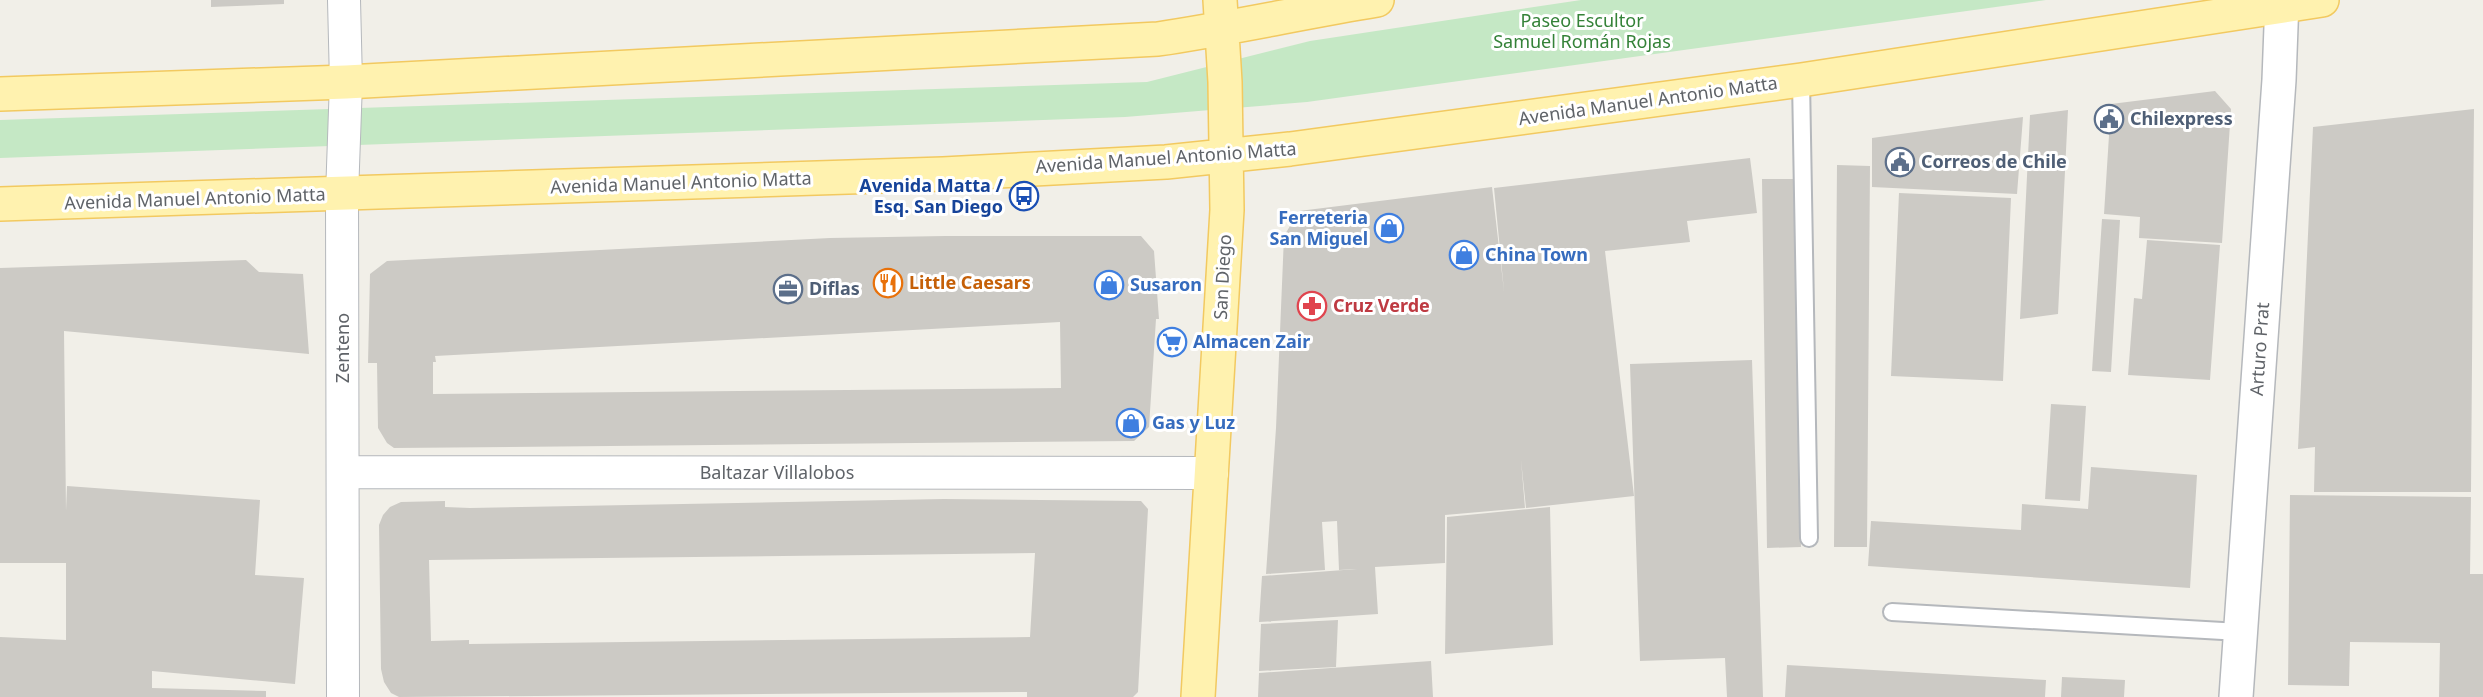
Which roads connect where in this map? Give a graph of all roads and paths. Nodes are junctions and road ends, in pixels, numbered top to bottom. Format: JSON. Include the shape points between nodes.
{"nodes":[{"id":1,"x":344,"y":0,"type":"edge"},
{"id":2,"x":1377,"y":0,"type":"edge"},
{"id":3,"x":2322,"y":0,"type":"edge"},
{"id":4,"x":2282,"y":3,"type":"edge"},
{"id":5,"x":1220,"y":15,"type":"edge"},
{"id":6,"x":1801,"y":80,"type":"junction"},
{"id":7,"x":346,"y":82,"type":"junction"},
{"id":8,"x":0,"y":94,"type":"edge"},
{"id":9,"x":1227,"y":156,"type":"junction"},
{"id":10,"x":342,"y":195,"type":"junction"},
{"id":11,"x":0,"y":204,"type":"edge"},
{"id":12,"x":343,"y":472,"type":"junction"},
{"id":13,"x":1212,"y":473,"type":"junction"},
{"id":14,"x":1809,"y":538,"type":"dead end"},
{"id":15,"x":1892,"y":612,"type":"dead end"},
{"id":16,"x":2240,"y":632,"type":"junction"},
{"id":17,"x":343,"y":697,"type":"edge"},
{"id":18,"x":1198,"y":697,"type":"edge"},
{"id":19,"x":2236,"y":697,"type":"edge"}],
"edges":[{"from":1,"to":7,"type":"street","name":"Zenteno"},
{"from":2,"to":5,"type":"main road"},
{"from":3,"to":4,"type":"main road","name":"Avenida Manuel Antonio Matta"},
{"from":4,"to":6,"type":"main road","name":"Avenida Manuel Antonio Matta"},
{"from":4,"to":16,"type":"street","name":"Arturo Prat"},
{"from":5,"to":7,"type":"main road","via":[[1158,39]]},
{"from":5,"to":9,"type":"main road","name":"San Diego"},
{"from":6,"to":9,"type":"main road","name":"Avenida Manuel Antonio Matta"},
{"from":6,"to":14,"type":"lane"},
{"from":7,"to":8,"type":"main road"},
{"from":7,"to":10,"type":"street","name":"Zenteno"},
{"from":9,"to":10,"type":"main road","name":"Avenida Manuel Antonio Matta","via":[[943,174]]},
{"from":9,"to":13,"type":"main road","name":"San Diego"},
{"from":10,"to":11,"type":"main road","name":"Avenida Manuel Antonio Matta"},
{"from":10,"to":12,"type":"street","name":"Zenteno"},
{"from":12,"to":13,"type":"street","name":"Baltazar Villalobos"},
{"from":12,"to":17,"type":"street","name":"Zenteno"},
{"from":13,"to":18,"type":"main road","name":"San Diego"},
{"from":15,"to":16,"type":"lane"},
{"from":16,"to":19,"type":"street","name":"Arturo Prat"}]}
